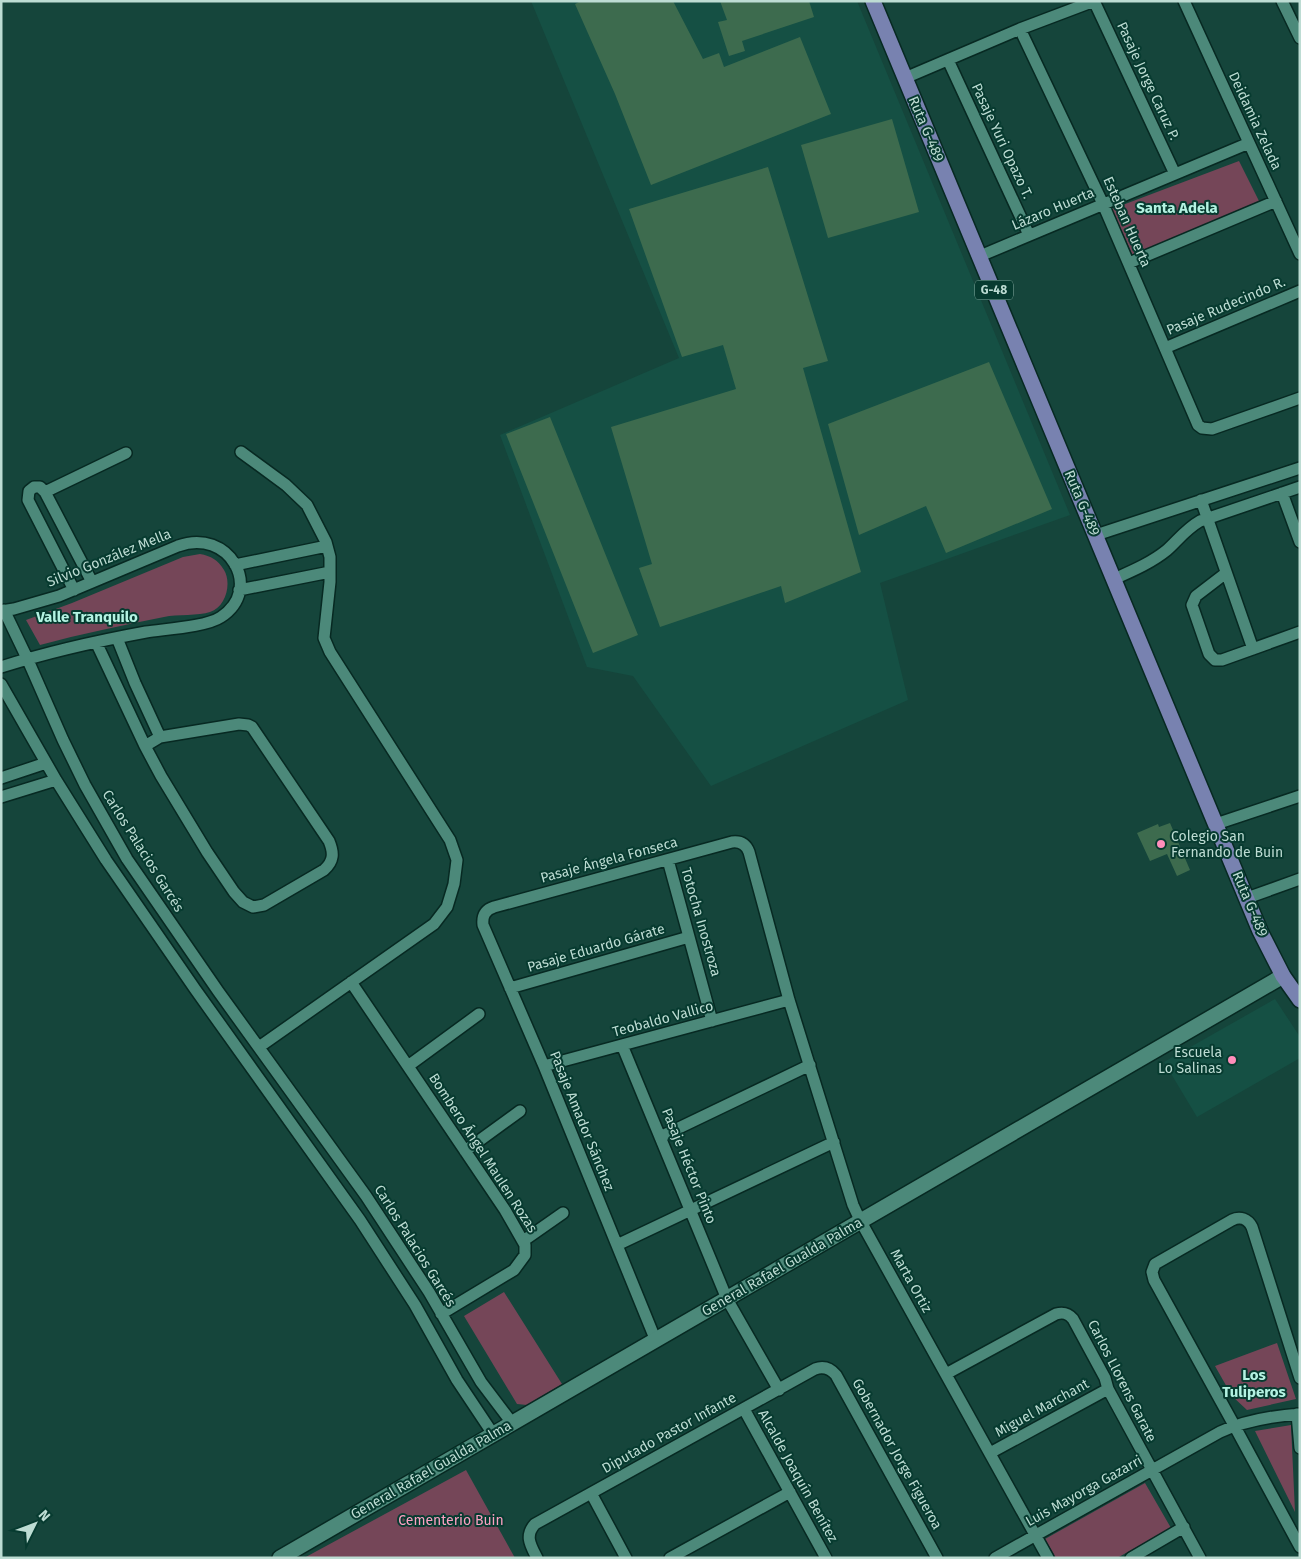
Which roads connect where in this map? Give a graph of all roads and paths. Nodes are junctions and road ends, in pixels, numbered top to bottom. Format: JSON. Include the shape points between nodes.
{"nodes":[{"id":1,"x":873,"y":1,"type":"edge"},
{"id":2,"x":1094,"y":1,"type":"edge"},
{"id":3,"x":1184,"y":1,"type":"edge"},
{"id":4,"x":1282,"y":1,"type":"edge"},
{"id":5,"x":1020,"y":29,"type":"junction"},
{"id":6,"x":1300,"y":38,"type":"edge"},
{"id":7,"x":948,"y":60,"type":"junction"},
{"id":8,"x":905,"y":78,"type":"junction"},
{"id":9,"x":1249,"y":143,"type":"junction"},
{"id":10,"x":1175,"y":174,"type":"junction"},
{"id":11,"x":1276,"y":201,"type":"junction"},
{"id":12,"x":1103,"y":204,"type":"junction"},
{"id":13,"x":1029,"y":235,"type":"junction"},
{"id":14,"x":1300,"y":254,"type":"edge"},
{"id":15,"x":980,"y":256,"type":"junction"},
{"id":16,"x":1129,"y":263,"type":"junction"},
{"id":17,"x":1300,"y":291,"type":"edge"},
{"id":18,"x":1165,"y":348,"type":"junction"},
{"id":19,"x":1300,"y":398,"type":"edge"},
{"id":20,"x":241,"y":452,"type":"dead end"},
{"id":21,"x":126,"y":453,"type":"dead end"},
{"id":22,"x":1300,"y":468,"type":"edge"},
{"id":23,"x":1300,"y":487,"type":"edge"},
{"id":24,"x":45,"y":492,"type":"junction"},
{"id":25,"x":1282,"y":493,"type":"junction"},
{"id":26,"x":1201,"y":500,"type":"junction"},
{"id":27,"x":1208,"y":518,"type":"junction"},
{"id":28,"x":1096,"y":535,"type":"junction"},
{"id":29,"x":1300,"y":542,"type":"edge"},
{"id":30,"x":327,"y":546,"type":"junction"},
{"id":31,"x":235,"y":565,"type":"junction"},
{"id":32,"x":330,"y":572,"type":"junction"},
{"id":33,"x":1226,"y":573,"type":"junction"},
{"id":34,"x":1114,"y":580,"type":"junction"},
{"id":35,"x":92,"y":582,"type":"junction"},
{"id":36,"x":74,"y":590,"type":"junction"},
{"id":37,"x":239,"y":590,"type":"junction"},
{"id":38,"x":3,"y":611,"type":"edge"},
{"id":39,"x":1300,"y":632,"type":"edge"},
{"id":40,"x":117,"y":638,"type":"junction"},
{"id":41,"x":96,"y":642,"type":"junction"},
{"id":42,"x":1253,"y":649,"type":"junction"},
{"id":43,"x":27,"y":658,"type":"junction"},
{"id":44,"x":1,"y":667,"type":"edge"},
{"id":45,"x":1,"y":684,"type":"edge"},
{"id":46,"x":160,"y":737,"type":"junction"},
{"id":47,"x":146,"y":746,"type":"junction"},
{"id":48,"x":46,"y":763,"type":"junction"},
{"id":49,"x":1,"y":778,"type":"edge"},
{"id":50,"x":56,"y":780,"type":"junction"},
{"id":51,"x":1300,"y":796,"type":"edge"},
{"id":52,"x":1,"y":797,"type":"edge"},
{"id":53,"x":1216,"y":824,"type":"junction"},
{"id":54,"x":743,"y":843,"type":"joint"},
{"id":55,"x":668,"y":860,"type":"junction"},
{"id":56,"x":1300,"y":879,"type":"edge"},
{"id":57,"x":1247,"y":898,"type":"junction"},
{"id":58,"x":484,"y":914,"type":"joint"},
{"id":59,"x":690,"y":938,"type":"junction"},
{"id":60,"x":1291,"y":980,"type":"edge"},
{"id":61,"x":351,"y":982,"type":"junction"},
{"id":62,"x":510,"y":988,"type":"junction"},
{"id":63,"x":789,"y":1000,"type":"junction"},
{"id":64,"x":1300,"y":1000,"type":"edge"},
{"id":65,"x":480,"y":1014,"type":"dead end"},
{"id":66,"x":712,"y":1021,"type":"junction"},
{"id":67,"x":622,"y":1045,"type":"junction"},
{"id":68,"x":259,"y":1047,"type":"junction"},
{"id":69,"x":810,"y":1065,"type":"junction"},
{"id":70,"x":408,"y":1066,"type":"junction"},
{"id":71,"x":544,"y":1066,"type":"junction"},
{"id":72,"x":288,"y":1088,"type":"junction"},
{"id":73,"x":273,"y":1099,"type":"junction"},
{"id":74,"x":520,"y":1111,"type":"dead end"},
{"id":75,"x":660,"y":1137,"type":"junction"},
{"id":76,"x":834,"y":1142,"type":"junction"},
{"id":77,"x":465,"y":1151,"type":"junction"},
{"id":78,"x":691,"y":1210,"type":"junction"},
{"id":79,"x":563,"y":1213,"type":"dead end"},
{"id":80,"x":860,"y":1220,"type":"junction"},
{"id":81,"x":523,"y":1241,"type":"junction"},
{"id":82,"x":617,"y":1245,"type":"junction"},
{"id":83,"x":727,"y":1299,"type":"junction"},
{"id":84,"x":441,"y":1314,"type":"junction"},
{"id":85,"x":656,"y":1341,"type":"junction"},
{"id":86,"x":826,"y":1368,"type":"joint"},
{"id":87,"x":946,"y":1374,"type":"junction"},
{"id":88,"x":1300,"y":1378,"type":"edge"},
{"id":89,"x":1108,"y":1389,"type":"junction"},
{"id":90,"x":779,"y":1390,"type":"junction"},
{"id":91,"x":744,"y":1409,"type":"junction"},
{"id":92,"x":1298,"y":1414,"type":"edge"},
{"id":93,"x":512,"y":1423,"type":"junction"},
{"id":94,"x":1234,"y":1425,"type":"junction"},
{"id":95,"x":493,"y":1434,"type":"junction"},
{"id":96,"x":1300,"y":1448,"type":"edge"},
{"id":97,"x":990,"y":1453,"type":"junction"},
{"id":98,"x":1152,"y":1470,"type":"junction"},
{"id":99,"x":790,"y":1492,"type":"junction"},
{"id":100,"x":591,"y":1493,"type":"junction"},
{"id":101,"x":1184,"y":1527,"type":"junction"},
{"id":102,"x":1036,"y":1535,"type":"junction"},
{"id":103,"x":1299,"y":1542,"type":"edge"},
{"id":104,"x":280,"y":1558,"type":"edge"},
{"id":105,"x":537,"y":1558,"type":"edge"},
{"id":106,"x":626,"y":1558,"type":"edge"},
{"id":107,"x":670,"y":1558,"type":"edge"},
{"id":108,"x":826,"y":1558,"type":"edge"},
{"id":109,"x":937,"y":1558,"type":"edge"},
{"id":110,"x":995,"y":1558,"type":"edge"},
{"id":111,"x":1048,"y":1558,"type":"edge"},
{"id":112,"x":1130,"y":1558,"type":"edge"},
{"id":113,"x":1200,"y":1558,"type":"edge"}],
"edges":[{"from":1,"to":8,"type":"main road","name":"Ruta G-489","number":"G-48"},
{"from":2,"to":5,"type":"street"},
{"from":2,"to":10,"type":"street","name":"Pasaje Jorge Caruz P."},
{"from":3,"to":9,"type":"street","name":"Deidamia Zelada"},
{"from":4,"to":6,"type":"street"},
{"from":5,"to":7,"type":"street"},
{"from":5,"to":12,"type":"street","name":"Esteban Huerta"},
{"from":7,"to":8,"type":"street"},
{"from":7,"to":13,"type":"street","name":"Pasaje Yuri Opazo T."},
{"from":8,"to":15,"type":"main road","name":"Ruta G-489","number":"G-48"},
{"from":9,"to":10,"type":"street","name":"Lázaro Huerta"},
{"from":9,"to":11,"type":"street","name":"Deidamia Zelada"},
{"from":10,"to":12,"type":"street","name":"Lázaro Huerta"},
{"from":11,"to":14,"type":"street","name":"Deidamia Zelada"},
{"from":11,"to":16,"type":"street"},
{"from":12,"to":13,"type":"street","name":"Lázaro Huerta"},
{"from":12,"to":16,"type":"street","name":"Esteban Huerta"},
{"from":13,"to":15,"type":"street","name":"Lázaro Huerta"},
{"from":15,"to":28,"type":"main road","name":"Ruta G-489","number":"G-48"},
{"from":16,"to":18,"type":"street","name":"Esteban Huerta"},
{"from":17,"to":18,"type":"street","name":"Pasaje Rudecindo R."},
{"from":18,"to":19,"type":"street","name":"Esteban Huerta","via":[[1195,421],[1202,428],[1212,429]]},
{"from":20,"to":30,"type":"street","via":[[307,505]]},
{"from":21,"to":24,"type":"street"},
{"from":22,"to":26,"type":"street"},
{"from":23,"to":25,"type":"street"},
{"from":24,"to":35,"type":"street"},
{"from":24,"to":36,"type":"street","via":[[34,487],[28,491],[28,500]]},
{"from":25,"to":27,"type":"street"},
{"from":25,"to":29,"type":"street"},
{"from":26,"to":27,"type":"street"},
{"from":26,"to":28,"type":"street"},
{"from":27,"to":33,"type":"street"},
{"from":27,"to":34,"type":"street","via":[[1192,525],[1151,561]]},
{"from":28,"to":34,"type":"main road","name":"Ruta G-489","number":"G-48"},
{"from":30,"to":31,"type":"street"},
{"from":30,"to":32,"type":"street"},
{"from":31,"to":35,"type":"street","name":"Silvio González Mella","via":[[218,546],[192,542]]},
{"from":31,"to":37,"type":"street"},
{"from":32,"to":37,"type":"street"},
{"from":32,"to":61,"type":"street","via":[[324,638],[330,652],[450,840],[457,860],[447,907],[434,924]]},
{"from":33,"to":42,"type":"street"},
{"from":33,"to":42,"type":"street","via":[[1196,596],[1192,605],[1209,654],[1215,660],[1222,660]]},
{"from":34,"to":53,"type":"main road","name":"Ruta G-489","number":"G-48"},
{"from":35,"to":36,"type":"street","name":"Silvio González Mella"},
{"from":36,"to":38,"type":"street","name":"Silvio González Mella"},
{"from":37,"to":40,"type":"street","via":[[234,605],[215,620]]},
{"from":38,"to":43,"type":"street","name":"Carlos Palacios Garcés"},
{"from":39,"to":42,"type":"street"},
{"from":40,"to":41,"type":"street"},
{"from":40,"to":46,"type":"street"},
{"from":41,"to":43,"type":"street"},
{"from":41,"to":47,"type":"street"},
{"from":43,"to":44,"type":"street"},
{"from":43,"to":68,"type":"street","name":"Carlos Palacios Garcés","via":[[105,823],[149,893]]},
{"from":45,"to":48,"type":"street"},
{"from":46,"to":47,"type":"street"},
{"from":46,"to":47,"type":"street","via":[[239,724],[252,727],[329,841],[333,858],[329,865],[264,905],[247,905],[234,892],[208,852]]},
{"from":48,"to":49,"type":"street"},
{"from":48,"to":50,"type":"street"},
{"from":50,"to":52,"type":"street"},
{"from":50,"to":73,"type":"street","via":[[131,898]]},
{"from":51,"to":53,"type":"street"},
{"from":53,"to":57,"type":"main road","name":"Ruta G-489","number":"G-48"},
{"from":54,"to":55,"type":"street","name":"Pasaje Ángela Fonseca","via":[[732,842]]},
{"from":54,"to":63,"type":"street","name":"Marta Ortiz","via":[[749,852]]},
{"from":55,"to":58,"type":"street","name":"Pasaje Ángela Fonseca","via":[[494,907]]},
{"from":55,"to":59,"type":"street","name":"Totocha Inostroza"},
{"from":56,"to":57,"type":"street"},
{"from":57,"to":60,"type":"main road","name":"Ruta G-489","number":"G-48","via":[[1270,952]]},
{"from":58,"to":62,"type":"street","name":"Pasaje Amador Sánchez","via":[[483,925]]},
{"from":59,"to":62,"type":"street","name":"Pasaje Eduardo Gárate"},
{"from":59,"to":66,"type":"street","name":"Totocha Inostroza"},
{"from":60,"to":64,"type":"main road","name":"Ruta G-489","number":"G-48"},
{"from":60,"to":80,"type":"main road","name":"General Rafael Gualda Palma"},
{"from":61,"to":68,"type":"street"},
{"from":61,"to":70,"type":"street","name":"Bombero Ángel Maulen Rozas"},
{"from":62,"to":71,"type":"street","name":"Pasaje Amador Sánchez"},
{"from":63,"to":66,"type":"street","name":"Teobaldo Vallico"},
{"from":63,"to":69,"type":"street","name":"Marta Ortiz"},
{"from":65,"to":70,"type":"street"},
{"from":66,"to":67,"type":"street","name":"Teobaldo Vallico"},
{"from":67,"to":71,"type":"street","name":"Teobaldo Vallico"},
{"from":67,"to":75,"type":"street","name":"Pasaje Héctor Pinto"},
{"from":68,"to":72,"type":"street","name":"Carlos Palacios Garcés"},
{"from":69,"to":75,"type":"street"},
{"from":69,"to":76,"type":"street","name":"Marta Ortiz"},
{"from":70,"to":77,"type":"street","name":"Bombero Ángel Maulen Rozas"},
{"from":71,"to":82,"type":"street","name":"Pasaje Amador Sánchez"},
{"from":72,"to":73,"type":"street"},
{"from":72,"to":84,"type":"street","name":"Carlos Palacios Garcés","via":[[366,1196]]},
{"from":73,"to":95,"type":"street","via":[[370,1234]]},
{"from":74,"to":77,"type":"street"},
{"from":75,"to":78,"type":"street","name":"Pasaje Héctor Pinto"},
{"from":76,"to":78,"type":"street"},
{"from":76,"to":80,"type":"street","name":"Marta Ortiz"},
{"from":77,"to":81,"type":"street","name":"Bombero Ángel Maulen Rozas"},
{"from":78,"to":82,"type":"street"},
{"from":78,"to":83,"type":"street","name":"Pasaje Héctor Pinto"},
{"from":79,"to":81,"type":"street"},
{"from":80,"to":83,"type":"main road","name":"General Rafael Gualda Palma"},
{"from":80,"to":87,"type":"street","name":"Marta Ortiz"},
{"from":81,"to":84,"type":"street","name":"Bombero Ángel Maulen Rozas","via":[[525,1255],[514,1270]]},
{"from":82,"to":85,"type":"street","name":"Pasaje Amador Sánchez"},
{"from":83,"to":85,"type":"main road","name":"General Rafael Gualda Palma"},
{"from":83,"to":90,"type":"street","name":"Pasaje Héctor Pinto"},
{"from":84,"to":93,"type":"street","name":"Carlos Palacios Garcés","via":[[481,1382]]},
{"from":85,"to":93,"type":"main road","name":"General Rafael Gualda Palma"},
{"from":86,"to":90,"type":"street","name":"Diputado Pastor Infante","via":[[815,1369]]},
{"from":86,"to":109,"type":"street","name":"Gobernador Jorge Figueroa","via":[[836,1375]]},
{"from":87,"to":89,"type":"street","name":"Carlos Llorens Garate","via":[[1062,1313],[1073,1319]]},
{"from":87,"to":97,"type":"street","name":"Marta Ortiz"},
{"from":88,"to":94,"type":"street","via":[[1248,1221],[1236,1218],[1160,1261],[1153,1268],[1152,1276]]},
{"from":89,"to":97,"type":"street","name":"Miguel Marchant"},
{"from":89,"to":98,"type":"street","name":"Carlos Llorens Garate"},
{"from":90,"to":91,"type":"street","name":"Diputado Pastor Infante"},
{"from":91,"to":99,"type":"street","name":"Alcalde Joaquín Benítez"},
{"from":91,"to":100,"type":"street","name":"Diputado Pastor Infante"},
{"from":92,"to":94,"type":"street","name":"Luis Mayorga Gazarri"},
{"from":92,"to":96,"type":"street"},
{"from":93,"to":95,"type":"main road","name":"General Rafael Gualda Palma"},
{"from":94,"to":98,"type":"street","name":"Luis Mayorga Gazarri"},
{"from":94,"to":103,"type":"street"},
{"from":95,"to":104,"type":"main road","name":"General Rafael Gualda Palma"},
{"from":97,"to":102,"type":"street","name":"Marta Ortiz"},
{"from":98,"to":101,"type":"street","name":"Carlos Llorens Garate"},
{"from":98,"to":102,"type":"street","name":"Luis Mayorga Gazarri"},
{"from":99,"to":107,"type":"street"},
{"from":99,"to":108,"type":"street","name":"Alcalde Joaquín Benítez"},
{"from":100,"to":105,"type":"street","name":"Diputado Pastor Infante","via":[[535,1524],[529,1541]]},
{"from":100,"to":106,"type":"street"},
{"from":101,"to":112,"type":"street"},
{"from":101,"to":113,"type":"street","name":"Carlos Llorens Garate"},
{"from":102,"to":110,"type":"street","name":"Luis Mayorga Gazarri"},
{"from":102,"to":111,"type":"street","name":"Marta Ortiz"}]}
